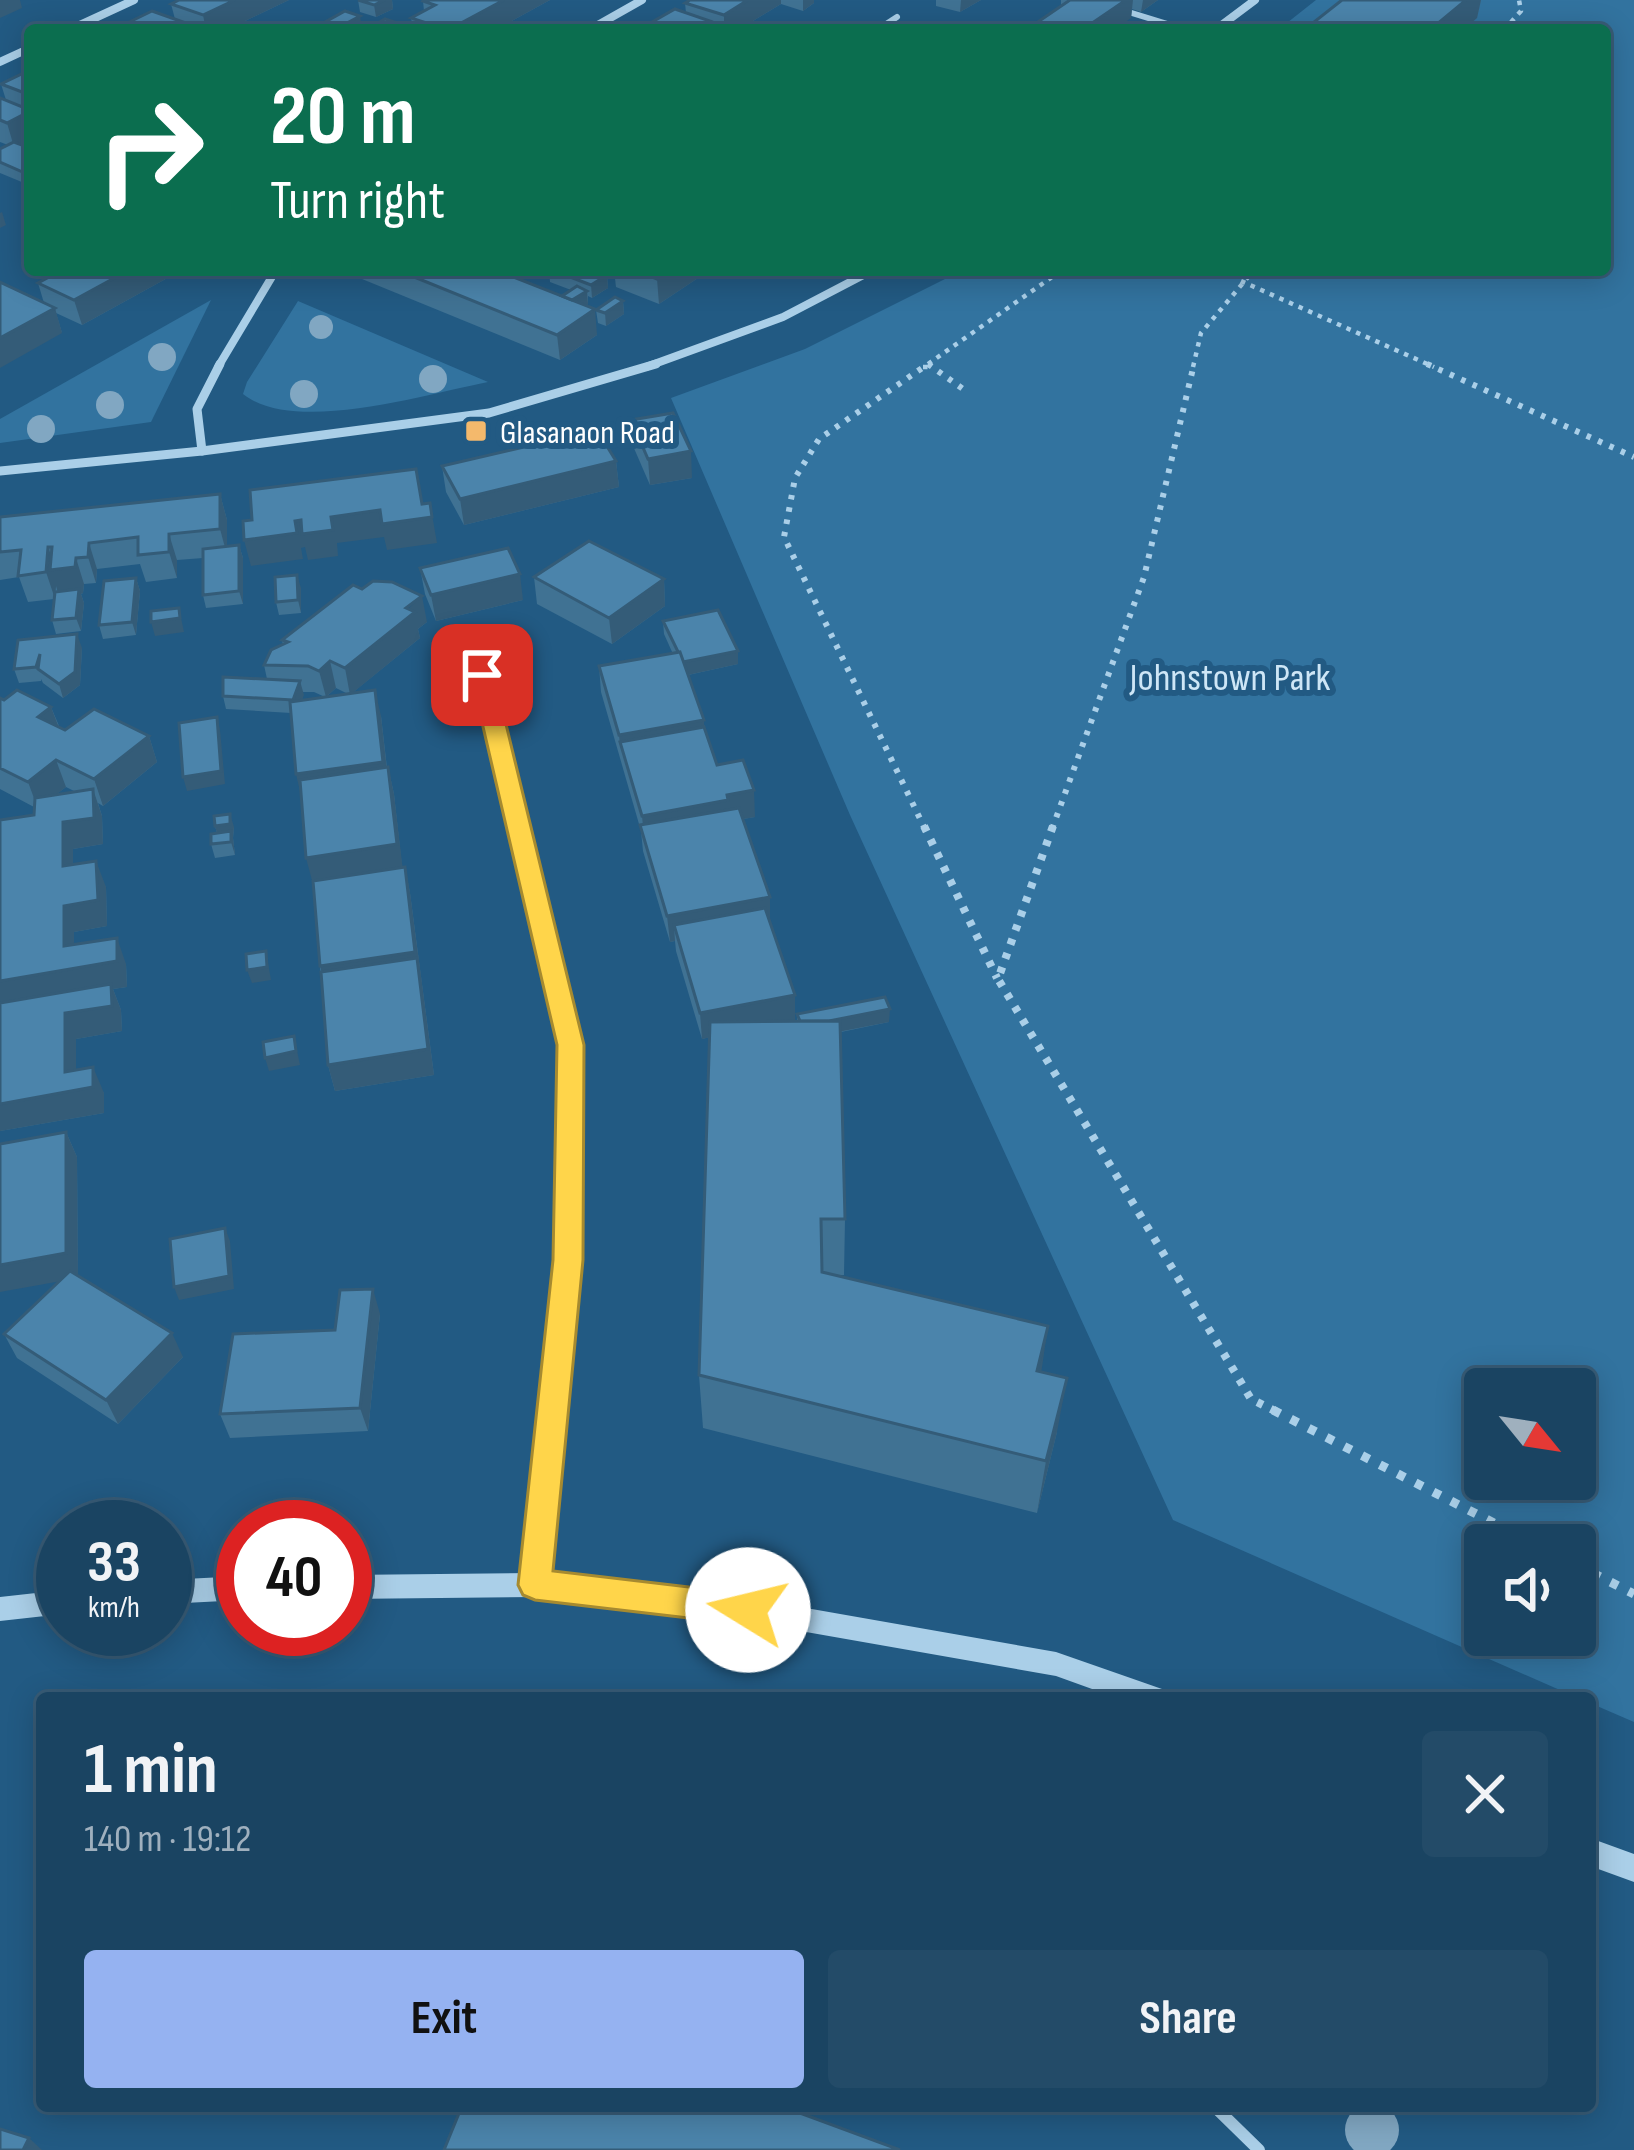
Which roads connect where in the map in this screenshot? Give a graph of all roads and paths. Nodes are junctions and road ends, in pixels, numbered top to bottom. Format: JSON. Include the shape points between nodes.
{"nodes":[{"id":1,"x":134,"y":0,"type":"edge"},
{"id":2,"x":642,"y":0,"type":"edge"},
{"id":3,"x":1255,"y":0,"type":"edge"},
{"id":4,"x":1108,"y":6,"type":"edge"},
{"id":5,"x":897,"y":17,"type":"dead end"},
{"id":6,"x":82,"y":24,"type":"edge"},
{"id":7,"x":600,"y":24,"type":"edge"},
{"id":8,"x":886,"y":24,"type":"edge"},
{"id":9,"x":1167,"y":24,"type":"edge"},
{"id":10,"x":1223,"y":24,"type":"edge"},
{"id":11,"x":272,"y":276,"type":"edge"},
{"id":12,"x":862,"y":276,"type":"edge"},
{"id":13,"x":1053,"y":276,"type":"edge"},
{"id":14,"x":1247,"y":276,"type":"edge"},
{"id":15,"x":1241,"y":281,"type":"junction"},
{"id":16,"x":928,"y":364,"type":"junction"},
{"id":17,"x":963,"y":389,"type":"dead end"},
{"id":18,"x":202,"y":451,"type":"junction"},
{"id":19,"x":1634,"y":457,"type":"edge"},
{"id":20,"x":0,"y":471,"type":"edge"},
{"id":21,"x":482,"y":675,"type":"dead end"},
{"id":22,"x":998,"y":979,"type":"junction"},
{"id":23,"x":1497,"y":1524,"type":"edge"},
{"id":24,"x":1596,"y":1575,"type":"edge"},
{"id":25,"x":535,"y":1585,"type":"junction"},
{"id":26,"x":372,"y":1587,"type":"edge"},
{"id":27,"x":1634,"y":1594,"type":"edge"},
{"id":28,"x":36,"y":1606,"type":"edge"},
{"id":29,"x":0,"y":1609,"type":"edge"},
{"id":30,"x":1134,"y":1692,"type":"edge"},
{"id":31,"x":1596,"y":1854,"type":"edge"},
{"id":32,"x":1634,"y":1868,"type":"edge"},
{"id":33,"x":1220,"y":2112,"type":"edge"},
{"id":34,"x":1259,"y":2150,"type":"edge"}],
"edges":[{"from":1,"to":6,"type":"street"},
{"from":2,"to":7,"type":"street"},
{"from":3,"to":10,"type":"street"},
{"from":4,"to":9,"type":"lane"},
{"from":5,"to":8,"type":"lane"},
{"from":11,"to":18,"type":"street","via":[[197,410]]},
{"from":12,"to":18,"type":"street","via":[[783,317],[549,398]]},
{"from":13,"to":16,"type":"path"},
{"from":14,"to":15,"type":"path"},
{"from":15,"to":19,"type":"path"},
{"from":15,"to":22,"type":"path","via":[[1201,333],[1144,578]]},
{"from":16,"to":17,"type":"path"},
{"from":16,"to":22,"type":"path","via":[[819,439],[796,478],[784,537]]},
{"from":18,"to":20,"type":"street"},
{"from":21,"to":25,"type":"street","via":[[571,1045],[568,1260]]},
{"from":22,"to":23,"type":"path","via":[[1251,1399]]},
{"from":24,"to":27,"type":"path"},
{"from":25,"to":26,"type":"street"},
{"from":25,"to":30,"type":"street","via":[[704,1602],[1055,1664]]},
{"from":28,"to":29,"type":"street"},
{"from":31,"to":32,"type":"street"},
{"from":33,"to":34,"type":"lane"}]}
